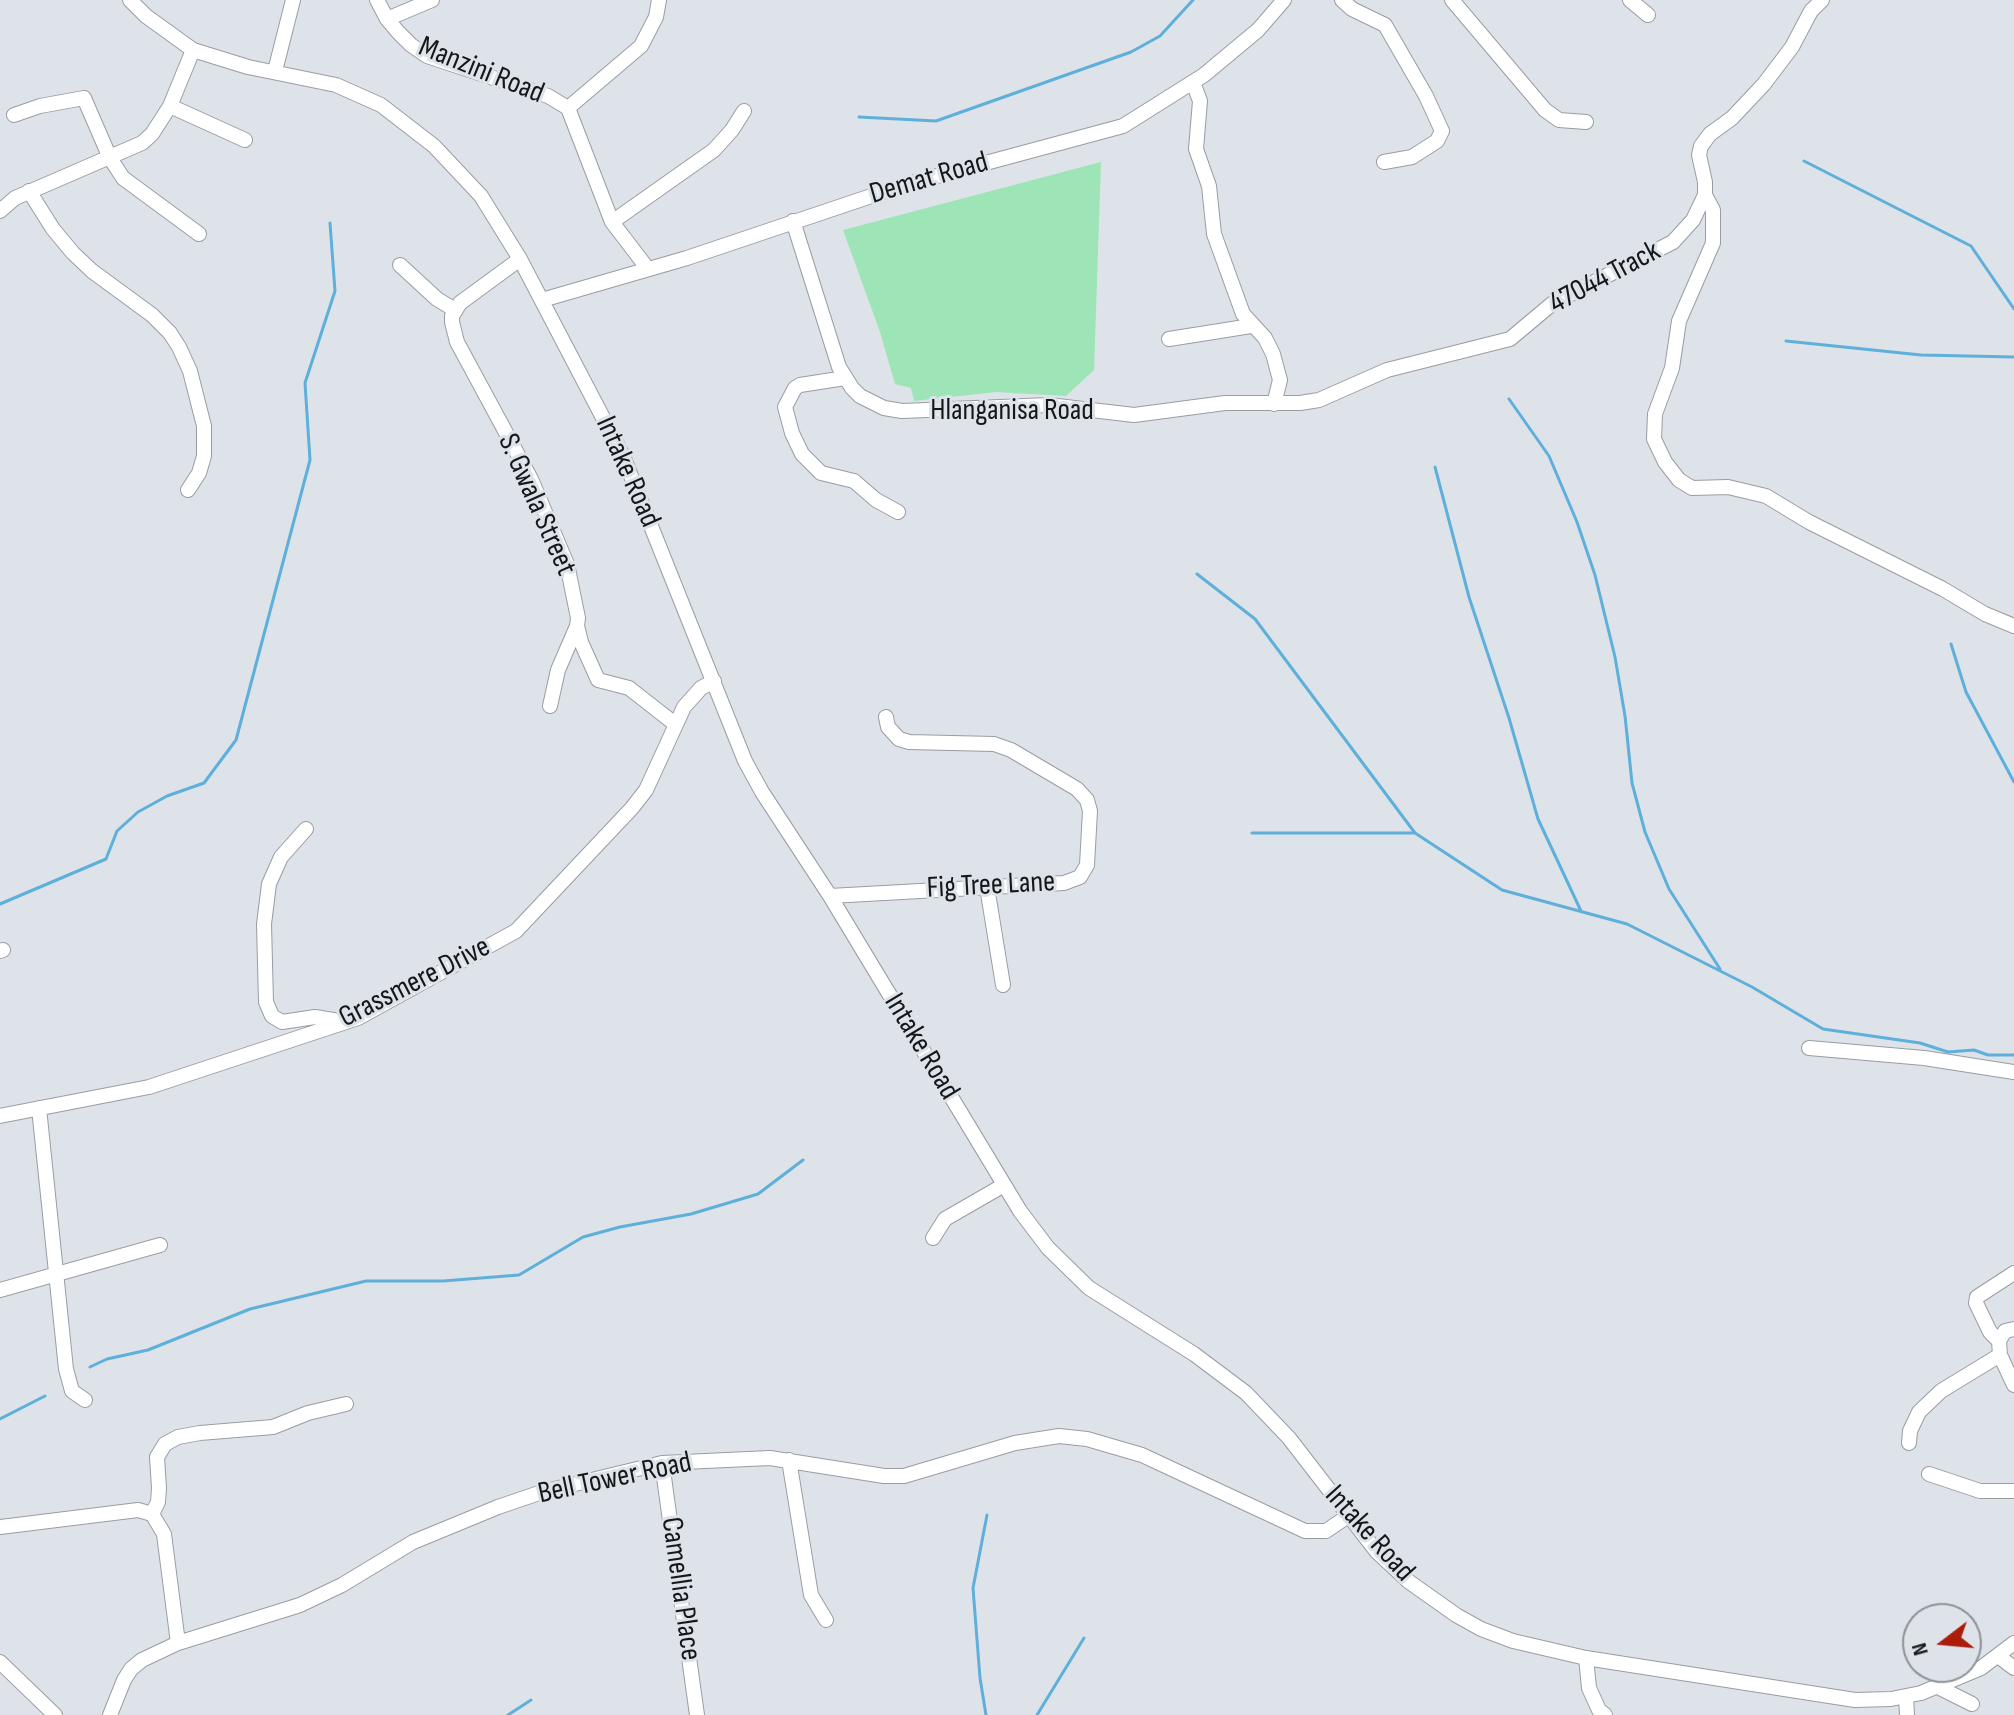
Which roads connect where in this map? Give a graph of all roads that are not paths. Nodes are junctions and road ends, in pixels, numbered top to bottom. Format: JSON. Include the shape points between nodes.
{"nodes":[{"id":1,"x":130,"y":0,"type":"edge"},
{"id":2,"x":293,"y":0,"type":"edge"},
{"id":3,"x":377,"y":0,"type":"edge"},
{"id":4,"x":432,"y":0,"type":"edge"},
{"id":5,"x":659,"y":0,"type":"edge"},
{"id":6,"x":1284,"y":0,"type":"edge"},
{"id":7,"x":1342,"y":0,"type":"edge"},
{"id":8,"x":1452,"y":0,"type":"edge"},
{"id":9,"x":1630,"y":0,"type":"edge"},
{"id":10,"x":1822,"y":0,"type":"edge"},
{"id":11,"x":1648,"y":15,"type":"dead end"},
{"id":12,"x":387,"y":19,"type":"junction"},
{"id":13,"x":193,"y":50,"type":"junction"},
{"id":14,"x":275,"y":71,"type":"junction"},
{"id":15,"x":1193,"y":82,"type":"junction"},
{"id":16,"x":170,"y":106,"type":"junction"},
{"id":17,"x":568,"y":108,"type":"junction"},
{"id":18,"x":744,"y":111,"type":"dead end"},
{"id":19,"x":14,"y":115,"type":"dead end"},
{"id":20,"x":1586,"y":122,"type":"dead end"},
{"id":21,"x":245,"y":140,"type":"dead end"},
{"id":22,"x":110,"y":158,"type":"junction"},
{"id":23,"x":1384,"y":162,"type":"dead end"},
{"id":24,"x":29,"y":191,"type":"junction"},
{"id":25,"x":1705,"y":195,"type":"junction"},
{"id":26,"x":0,"y":211,"type":"edge"},
{"id":27,"x":793,"y":221,"type":"junction"},
{"id":28,"x":612,"y":222,"type":"junction"},
{"id":29,"x":199,"y":234,"type":"dead end"},
{"id":30,"x":520,"y":259,"type":"junction"},
{"id":31,"x":400,"y":265,"type":"dead end"},
{"id":32,"x":648,"y":269,"type":"junction"},
{"id":33,"x":542,"y":300,"type":"junction"},
{"id":34,"x":455,"y":310,"type":"junction"},
{"id":35,"x":1251,"y":326,"type":"junction"},
{"id":36,"x":1169,"y":339,"type":"dead end"},
{"id":37,"x":845,"y":378,"type":"junction"},
{"id":38,"x":1351,"y":386,"type":"joint"},
{"id":39,"x":1274,"y":404,"type":"junction"},
{"id":40,"x":188,"y":490,"type":"dead end"},
{"id":41,"x":898,"y":512,"type":"dead end"},
{"id":42,"x":577,"y":626,"type":"junction"},
{"id":43,"x":2014,"y":626,"type":"edge"},
{"id":44,"x":714,"y":681,"type":"junction"},
{"id":45,"x":550,"y":706,"type":"dead end"},
{"id":46,"x":886,"y":717,"type":"dead end"},
{"id":47,"x":675,"y":724,"type":"junction"},
{"id":48,"x":306,"y":829,"type":"dead end"},
{"id":49,"x":987,"y":887,"type":"junction"},
{"id":50,"x":830,"y":896,"type":"junction"},
{"id":51,"x":1003,"y":985,"type":"dead end"},
{"id":52,"x":346,"y":1022,"type":"junction"},
{"id":53,"x":1809,"y":1048,"type":"dead end"},
{"id":54,"x":2014,"y":1072,"type":"edge"},
{"id":55,"x":39,"y":1108,"type":"junction"},
{"id":56,"x":0,"y":1116,"type":"edge"},
{"id":57,"x":1004,"y":1185,"type":"junction"},
{"id":58,"x":933,"y":1238,"type":"dead end"},
{"id":59,"x":160,"y":1245,"type":"dead end"},
{"id":60,"x":2014,"y":1273,"type":"edge"},
{"id":61,"x":54,"y":1275,"type":"junction"},
{"id":62,"x":0,"y":1290,"type":"edge"},
{"id":63,"x":2014,"y":1329,"type":"edge"},
{"id":64,"x":1999,"y":1348,"type":"junction"},
{"id":65,"x":2014,"y":1385,"type":"edge"},
{"id":66,"x":85,"y":1400,"type":"dead end"},
{"id":67,"x":346,"y":1404,"type":"dead end"},
{"id":68,"x":1909,"y":1443,"type":"dead end"},
{"id":69,"x":789,"y":1460,"type":"junction"},
{"id":70,"x":662,"y":1463,"type":"junction"},
{"id":71,"x":1929,"y":1474,"type":"dead end"},
{"id":72,"x":2014,"y":1491,"type":"edge"},
{"id":73,"x":152,"y":1514,"type":"junction"},
{"id":74,"x":1348,"y":1516,"type":"junction"},
{"id":75,"x":0,"y":1527,"type":"edge"},
{"id":76,"x":826,"y":1620,"type":"dead end"},
{"id":77,"x":178,"y":1643,"type":"junction"},
{"id":78,"x":2014,"y":1643,"type":"edge"},
{"id":79,"x":1998,"y":1656,"type":"junction"},
{"id":80,"x":1586,"y":1658,"type":"junction"},
{"id":81,"x":0,"y":1662,"type":"edge"},
{"id":82,"x":2014,"y":1668,"type":"edge"},
{"id":83,"x":1938,"y":1687,"type":"junction"},
{"id":84,"x":1906,"y":1696,"type":"junction"},
{"id":85,"x":1972,"y":1704,"type":"dead end"},
{"id":86,"x":55,"y":1715,"type":"edge"},
{"id":87,"x":110,"y":1715,"type":"edge"},
{"id":88,"x":697,"y":1715,"type":"edge"},
{"id":89,"x":1605,"y":1715,"type":"edge"},
{"id":90,"x":1907,"y":1715,"type":"edge"}],
"edges":[{"from":1,"to":13,"type":"street","name":"Intake Road"},
{"from":2,"to":14,"type":"street"},
{"from":3,"to":12,"type":"street","name":"Manzini Road"},
{"from":4,"to":12,"type":"street"},
{"from":5,"to":17,"type":"street","via":[[641,46]]},
{"from":6,"to":15,"type":"street","name":"Demat Road","via":[[1258,30]]},
{"from":7,"to":23,"type":"street","via":[[1385,25],[1442,131],[1437,141],[1412,157]]},
{"from":8,"to":20,"type":"street","via":[[1545,110],[1559,120]]},
{"from":9,"to":11,"type":"street"},
{"from":10,"to":25,"type":"street","via":[[1764,84],[1701,146]]},
{"from":12,"to":17,"type":"street","name":"Manzini Road","via":[[427,56],[548,96]]},
{"from":13,"to":14,"type":"street","name":"Intake Road"},
{"from":13,"to":16,"type":"street"},
{"from":14,"to":30,"type":"street","name":"Intake Road","via":[[360,94],[406,123],[461,171]]},
{"from":15,"to":27,"type":"street","name":"Demat Road","via":[[1123,126]]},
{"from":15,"to":35,"type":"street","via":[[1200,101],[1196,149],[1209,186],[1214,234]]},
{"from":16,"to":21,"type":"street"},
{"from":16,"to":22,"type":"street","via":[[142,143]]},
{"from":17,"to":28,"type":"street","name":"Manzini Road"},
{"from":18,"to":28,"type":"street","via":[[714,150]]},
{"from":19,"to":22,"type":"street","via":[[84,98]]},
{"from":22,"to":24,"type":"street"},
{"from":22,"to":29,"type":"street","via":[[123,178]]},
{"from":24,"to":26,"type":"street"},
{"from":24,"to":40,"type":"street","via":[[73,253],[152,315],[179,347],[204,426],[204,456]]},
{"from":25,"to":38,"type":"street","name":"47044 Track","via":[[1693,220],[1673,242],[1553,303],[1510,339],[1387,370]]},
{"from":25,"to":43,"type":"street","via":[[1713,210],[1713,243],[1679,321],[1672,368],[1655,414],[1654,439],[1665,462],[1692,488],[1728,487],[1766,496]]},
{"from":27,"to":32,"type":"street","name":"Demat Road"},
{"from":27,"to":37,"type":"street","name":"Hlanganisa Road"},
{"from":28,"to":32,"type":"street","name":"Manzini Road"},
{"from":30,"to":33,"type":"street","name":"Intake Road"},
{"from":30,"to":34,"type":"street","via":[[470,293]]},
{"from":31,"to":34,"type":"street"},
{"from":32,"to":33,"type":"street","name":"Demat Road"},
{"from":33,"to":44,"type":"street","name":"Intake Road","via":[[623,456]]},
{"from":34,"to":42,"type":"street","name":"S. Gwala Street","via":[[457,342],[531,479],[562,550]]},
{"from":35,"to":36,"type":"street"},
{"from":35,"to":39,"type":"street","via":[[1270,347],[1279,369]]},
{"from":37,"to":39,"type":"street","name":"Hlanganisa Road","via":[[871,402],[902,411],[1049,405],[1134,415],[1225,403]]},
{"from":37,"to":41,"type":"street","via":[[795,388],[785,407],[792,433],[802,454],[821,473],[854,481]]},
{"from":38,"to":39,"type":"street","name":"Hlanganisa Road","via":[[1319,400]]},
{"from":42,"to":45,"type":"street"},
{"from":42,"to":47,"type":"street","name":"S. Gwala Street","via":[[598,680],[629,688]]},
{"from":44,"to":47,"type":"street","name":"Grassmere Drive","via":[[692,696]]},
{"from":44,"to":50,"type":"street","name":"Intake Road","via":[[756,782]]},
{"from":46,"to":49,"type":"street","name":"Fig Tree Lane","via":[[893,733],[909,742],[994,744],[1011,750],[1087,800],[1087,865],[1080,877],[1064,883]]},
{"from":47,"to":52,"type":"street","name":"Grassmere Drive","via":[[646,790],[528,921]]},
{"from":48,"to":52,"type":"street","via":[[281,857],[269,884],[266,1002],[272,1016],[282,1022],[315,1017]]},
{"from":49,"to":50,"type":"street","name":"Fig Tree Lane"},
{"from":49,"to":51,"type":"street"},
{"from":50,"to":57,"type":"street","name":"Intake Road"},
{"from":52,"to":55,"type":"street","name":"Grassmere Drive","via":[[149,1087]]},
{"from":53,"to":54,"type":"street"},
{"from":55,"to":56,"type":"street","name":"Grassmere Drive"},
{"from":55,"to":61,"type":"street"},
{"from":57,"to":58,"type":"street","via":[[945,1219]]},
{"from":57,"to":74,"type":"street","name":"Intake Road","via":[[1048,1248],[1089,1288],[1246,1393],[1289,1438]]},
{"from":59,"to":61,"type":"street"},
{"from":60,"to":64,"type":"street","via":[[1977,1297]]},
{"from":61,"to":62,"type":"street"},
{"from":61,"to":66,"type":"street","via":[[66,1369],[72,1391]]},
{"from":63,"to":64,"type":"street","via":[[2005,1331]]},
{"from":64,"to":65,"type":"street"},
{"from":64,"to":68,"type":"street","via":[[1919,1412]]},
{"from":67,"to":73,"type":"street","via":[[273,1427],[200,1433],[165,1444],[157,1457],[158,1502]]},
{"from":69,"to":70,"type":"street","name":"Bell Tower Road"},
{"from":69,"to":74,"type":"street","name":"Bell Tower Road","via":[[904,1476],[1039,1437],[1087,1439],[1142,1455],[1305,1531],[1326,1531]]},
{"from":69,"to":76,"type":"street","via":[[811,1595]]},
{"from":70,"to":77,"type":"street","name":"Bell Tower Road","via":[[498,1507],[413,1542],[300,1605]]},
{"from":70,"to":88,"type":"street","name":"Camellia Place"},
{"from":71,"to":72,"type":"street","via":[[1980,1491]]},
{"from":73,"to":75,"type":"street","via":[[138,1510]]},
{"from":73,"to":77,"type":"street","via":[[164,1534]]},
{"from":74,"to":80,"type":"street","name":"Intake Road","via":[[1408,1581],[1456,1615],[1513,1641]]},
{"from":77,"to":87,"type":"street","name":"Bell Tower Road","via":[[131,1669]]},
{"from":78,"to":79,"type":"street","name":"Intake Road"},
{"from":79,"to":82,"type":"street"},
{"from":79,"to":83,"type":"street","name":"Intake Road"},
{"from":80,"to":84,"type":"street","name":"Intake Road","via":[[1855,1700]]},
{"from":80,"to":89,"type":"street","via":[[1589,1688]]},
{"from":81,"to":86,"type":"street"},
{"from":83,"to":84,"type":"street","name":"Intake Road"},
{"from":83,"to":85,"type":"street"},
{"from":84,"to":90,"type":"street"}]}
